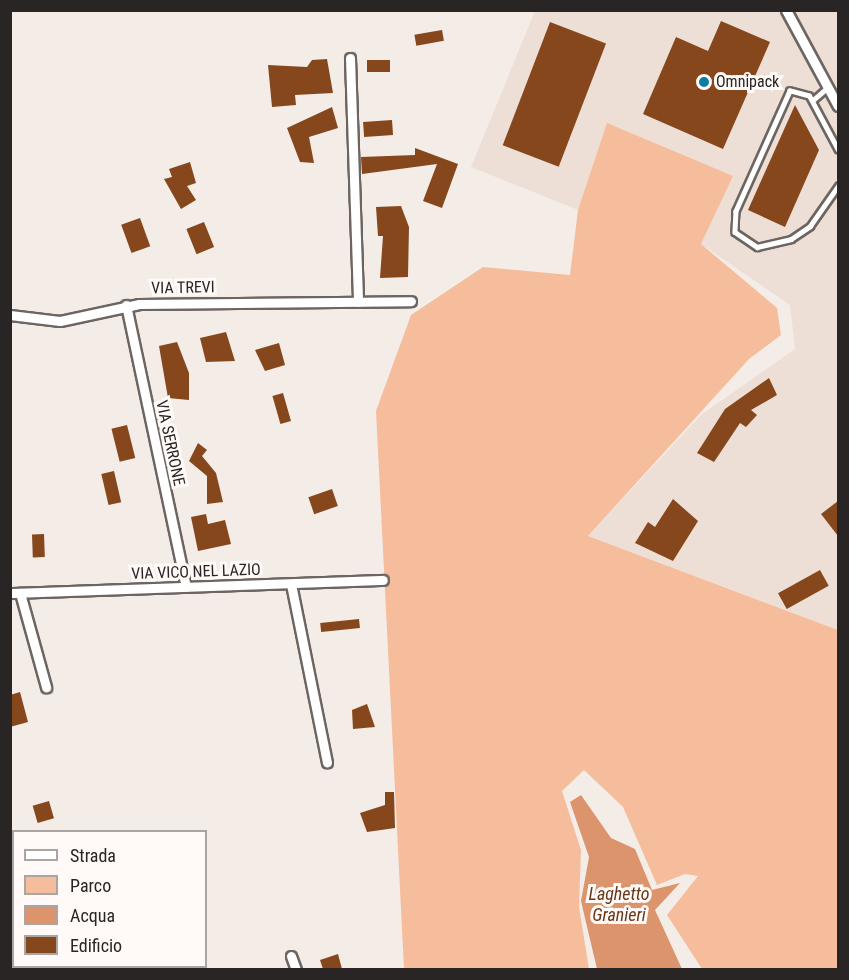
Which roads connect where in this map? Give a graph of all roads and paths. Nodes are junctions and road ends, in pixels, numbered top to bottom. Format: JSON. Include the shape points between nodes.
{"nodes":[{"id":1,"x":786,"y":10,"type":"edge"},
{"id":2,"x":350,"y":58,"type":"dead end"},
{"id":3,"x":828,"y":87,"type":"junction"},
{"id":4,"x":812,"y":101,"type":"junction"},
{"id":5,"x":838,"y":106,"type":"edge"},
{"id":6,"x":838,"y":150,"type":"edge"},
{"id":7,"x":838,"y":186,"type":"edge"},
{"id":8,"x":411,"y":301,"type":"dead end"},
{"id":9,"x":358,"y":302,"type":"junction"},
{"id":10,"x":126,"y":305,"type":"junction"},
{"id":11,"x":10,"y":315,"type":"edge"},
{"id":12,"x":383,"y":580,"type":"dead end"},
{"id":13,"x":291,"y":584,"type":"junction"},
{"id":14,"x":186,"y":587,"type":"junction"},
{"id":15,"x":15,"y":593,"type":"edge"},
{"id":16,"x":46,"y":687,"type":"dead end"},
{"id":17,"x":327,"y":762,"type":"dead end"},
{"id":18,"x":291,"y":956,"type":"dead end"},
{"id":19,"x":296,"y":969,"type":"edge"}],
"edges":[{"from":1,"to":3,"type":"street"},
{"from":2,"to":9,"type":"street"},
{"from":3,"to":4,"type":"lane"},
{"from":3,"to":5,"type":"street"},
{"from":4,"to":6,"type":"lane"},
{"from":4,"to":7,"type":"lane","via":[[796,89],[785,97],[736,211],[735,232],[752,246],[786,242],[810,226]]},
{"from":8,"to":9,"type":"street","name":"VIA TREVI"},
{"from":9,"to":10,"type":"street","name":"VIA TREVI"},
{"from":10,"to":11,"type":"street","name":"VIA TREVI","via":[[67,321]]},
{"from":10,"to":14,"type":"street","name":"VIA SERRONE"},
{"from":12,"to":13,"type":"street","name":"VIA VICO NEL LAZIO"},
{"from":13,"to":14,"type":"street","name":"VIA VICO NEL LAZIO"},
{"from":13,"to":17,"type":"street"},
{"from":14,"to":15,"type":"street","name":"VIA VICO NEL LAZIO"},
{"from":15,"to":16,"type":"street"},
{"from":18,"to":19,"type":"street"}]}
